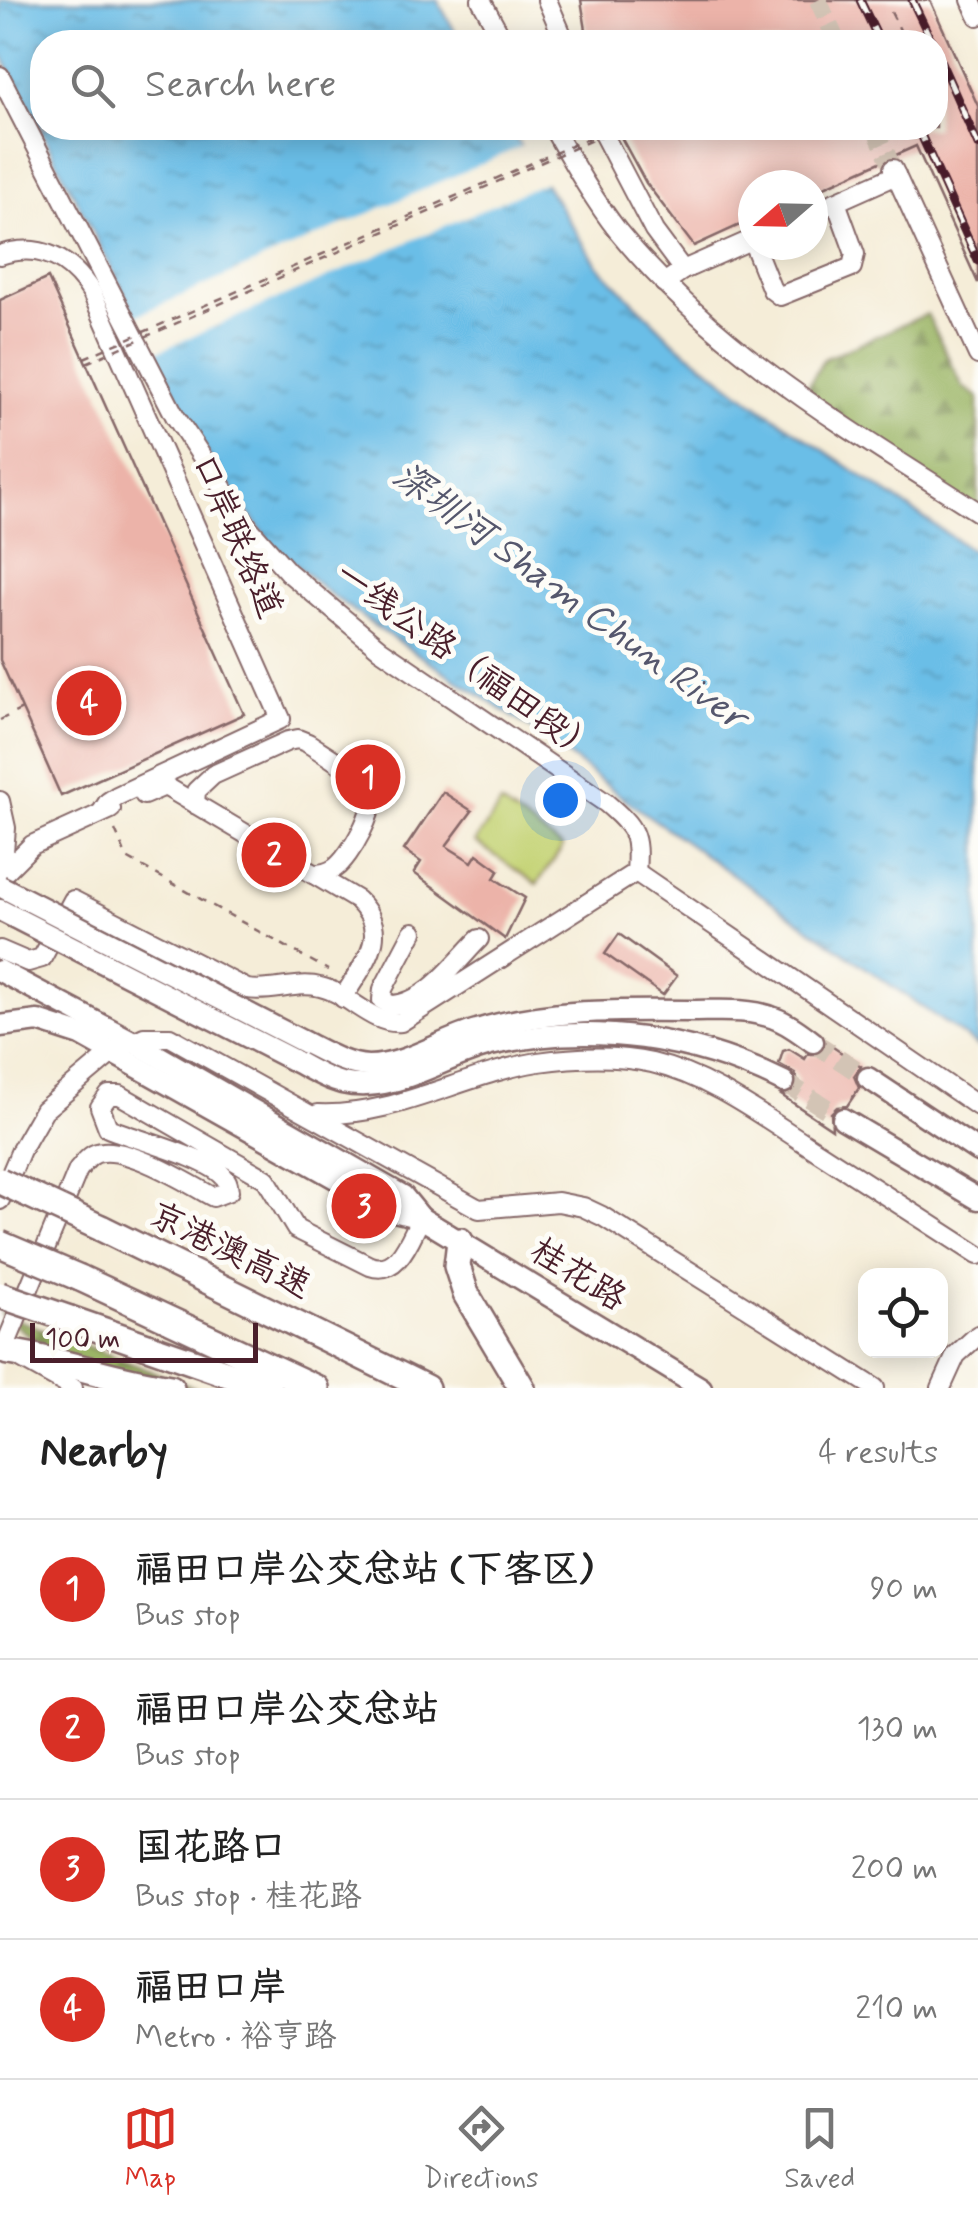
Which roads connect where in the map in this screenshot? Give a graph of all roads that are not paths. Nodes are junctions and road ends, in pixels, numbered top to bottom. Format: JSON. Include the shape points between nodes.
{"nodes":[{"id":1,"x":480,"y":0,"type":"edge"},
{"id":2,"x":547,"y":0,"type":"edge"},
{"id":3,"x":971,"y":0,"type":"edge"},
{"id":4,"x":978,"y":16,"type":"edge"},
{"id":5,"x":497,"y":30,"type":"edge"},
{"id":6,"x":559,"y":30,"type":"edge"},
{"id":7,"x":0,"y":76,"type":"edge"},
{"id":8,"x":30,"y":134,"type":"edge"},
{"id":9,"x":33,"y":140,"type":"edge"},
{"id":10,"x":560,"y":140,"type":"edge"},
{"id":11,"x":615,"y":140,"type":"edge"},
{"id":12,"x":836,"y":202,"type":"junction"},
{"id":13,"x":828,"y":205,"type":"edge"},
{"id":14,"x":738,"y":248,"type":"edge"},
{"id":15,"x":0,"y":255,"type":"edge"},
{"id":16,"x":760,"y":260,"type":"edge"},
{"id":17,"x":684,"y":270,"type":"junction"},
{"id":18,"x":664,"y":283,"type":"junction"},
{"id":19,"x":978,"y":355,"type":"edge"},
{"id":20,"x":978,"y":512,"type":"edge"},
{"id":21,"x":0,"y":801,"type":"edge"},
{"id":22,"x":195,"y":804,"type":"junction"},
{"id":23,"x":101,"y":813,"type":"junction"},
{"id":24,"x":312,"y":874,"type":"junction"},
{"id":25,"x":630,"y":877,"type":"junction"},
{"id":26,"x":1,"y":880,"type":"edge"},
{"id":27,"x":0,"y":910,"type":"edge"},
{"id":28,"x":413,"y":932,"type":"dead end"},
{"id":29,"x":480,"y":938,"type":"dead end"},
{"id":30,"x":0,"y":950,"type":"edge"},
{"id":31,"x":0,"y":971,"type":"edge"},
{"id":32,"x":343,"y":998,"type":"junction"},
{"id":33,"x":0,"y":1026,"type":"edge"},
{"id":34,"x":132,"y":1041,"type":"junction"},
{"id":35,"x":813,"y":1042,"type":"tunnel mouth"},
{"id":36,"x":299,"y":1051,"type":"junction"},
{"id":37,"x":113,"y":1052,"type":"junction"},
{"id":38,"x":868,"y":1078,"type":"tunnel mouth"},
{"id":39,"x":784,"y":1082,"type":"tunnel mouth"},
{"id":40,"x":978,"y":1106,"type":"edge"},
{"id":41,"x":312,"y":1114,"type":"junction"},
{"id":42,"x":844,"y":1119,"type":"tunnel mouth"},
{"id":43,"x":978,"y":1151,"type":"edge"},
{"id":44,"x":0,"y":1182,"type":"edge"},
{"id":45,"x":978,"y":1198,"type":"edge"},
{"id":46,"x":0,"y":1200,"type":"edge"},
{"id":47,"x":478,"y":1209,"type":"junction"},
{"id":48,"x":421,"y":1218,"type":"junction"},
{"id":49,"x":460,"y":1241,"type":"junction"},
{"id":50,"x":0,"y":1244,"type":"edge"},
{"id":51,"x":978,"y":1255,"type":"edge"},
{"id":52,"x":0,"y":1295,"type":"edge"},
{"id":53,"x":978,"y":1335,"type":"edge"},
{"id":54,"x":4,"y":1350,"type":"edge"},
{"id":55,"x":40,"y":1380,"type":"edge"},
{"id":56,"x":73,"y":1388,"type":"edge"},
{"id":57,"x":170,"y":1388,"type":"edge"},
{"id":58,"x":268,"y":1388,"type":"edge"},
{"id":59,"x":316,"y":1388,"type":"edge"},
{"id":60,"x":426,"y":1388,"type":"edge"},
{"id":61,"x":522,"y":1388,"type":"edge"},
{"id":62,"x":701,"y":1388,"type":"edge"},
{"id":63,"x":876,"y":1388,"type":"edge"},
{"id":64,"x":940,"y":1388,"type":"edge"}],
"edges":[{"from":1,"to":5,"type":"street"},
{"from":2,"to":6,"type":"street"},
{"from":3,"to":4,"type":"street"},
{"from":7,"to":8,"type":"street","name":"一线公路（福田段）"},
{"from":9,"to":25,"type":"street","name":"一线公路（福田段）","via":[[175,416],[249,528],[288,572],[380,649],[629,822],[637,836]]},
{"from":10,"to":18,"type":"street","via":[[617,229]]},
{"from":11,"to":17,"type":"street","via":[[654,232]]},
{"from":12,"to":13,"type":"street"},
{"from":12,"to":16,"type":"street","via":[[856,254],[852,267],[780,296]]},
{"from":12,"to":19,"type":"street","via":[[895,172]]},
{"from":14,"to":17,"type":"street"},
{"from":15,"to":23,"type":"street","name":"口岸联络道","via":[[26,249],[60,258],[92,293],[281,719],[117,796]]},
{"from":17,"to":18,"type":"street"},
{"from":18,"to":20,"type":"street","via":[[800,398]]},
{"from":21,"to":26,"type":"street","via":[[6,828]]},
{"from":22,"to":23,"type":"street","via":[[165,786]]},
{"from":22,"to":24,"type":"street"},
{"from":22,"to":24,"type":"street","via":[[196,792],[213,775],[288,741],[308,743],[362,781],[373,810],[343,860]]},
{"from":23,"to":26,"type":"street","via":[[32,844]]},
{"from":24,"to":32,"type":"street","via":[[357,900],[376,925],[375,940]]},
{"from":25,"to":32,"type":"street","via":[[402,1022],[383,1020]]},
{"from":25,"to":40,"type":"street"},
{"from":26,"to":36,"type":"main road","bridge":true},
{"from":27,"to":36,"type":"main road","bridge":true},
{"from":28,"to":29,"type":"street","via":[[383,989],[382,1000],[391,1005],[424,992]]},
{"from":30,"to":32,"type":"street","via":[[28,962],[42,958],[73,900],[247,989],[322,987]]},
{"from":31,"to":34,"type":"main road"},
{"from":33,"to":37,"type":"main road","via":[[53,1024]]},
{"from":34,"to":37,"type":"street"},
{"from":34,"to":41,"type":"street","via":[[170,1036]]},
{"from":34,"to":48,"type":"main road","via":[[402,1196]]},
{"from":35,"to":36,"type":"main road","via":[[771,1016],[622,1010],[508,1022],[389,1064]]},
{"from":36,"to":39,"type":"main road","via":[[340,1083],[378,1084],[494,1044],[620,1034],[736,1062]]},
{"from":37,"to":46,"type":"street","via":[[33,1124]]},
{"from":37,"to":48,"type":"main road","via":[[394,1211]]},
{"from":38,"to":43,"type":"main road"},
{"from":41,"to":47,"type":"street"},
{"from":41,"to":51,"type":"street","via":[[363,1113],[540,1062],[653,1063],[721,1091]]},
{"from":42,"to":45,"type":"main road"},
{"from":44,"to":60,"type":"highway","name":"京港澳高速","bridge":true},
{"from":47,"to":49,"type":"street"},
{"from":47,"to":63,"type":"street","via":[[558,1202],[583,1207]]},
{"from":48,"to":49,"type":"main road","name":"桂花路"},
{"from":48,"to":54,"type":"street","via":[[396,1263],[370,1266],[296,1229],[258,1174],[110,1095],[100,1108],[108,1128],[219,1172],[229,1191],[213,1197],[156,1166],[107,1152],[90,1156],[78,1170]]},
{"from":49,"to":61,"type":"highway","via":[[456,1266],[466,1294]]},
{"from":49,"to":62,"type":"main road","name":"桂花路"},
{"from":50,"to":59,"type":"highway","bridge":true},
{"from":52,"to":58,"type":"highway","bridge":true},
{"from":53,"to":64,"type":"street","via":[[956,1355]]},
{"from":54,"to":55,"type":"street"},
{"from":54,"to":57,"type":"highway"},
{"from":55,"to":56,"type":"street"}]}
